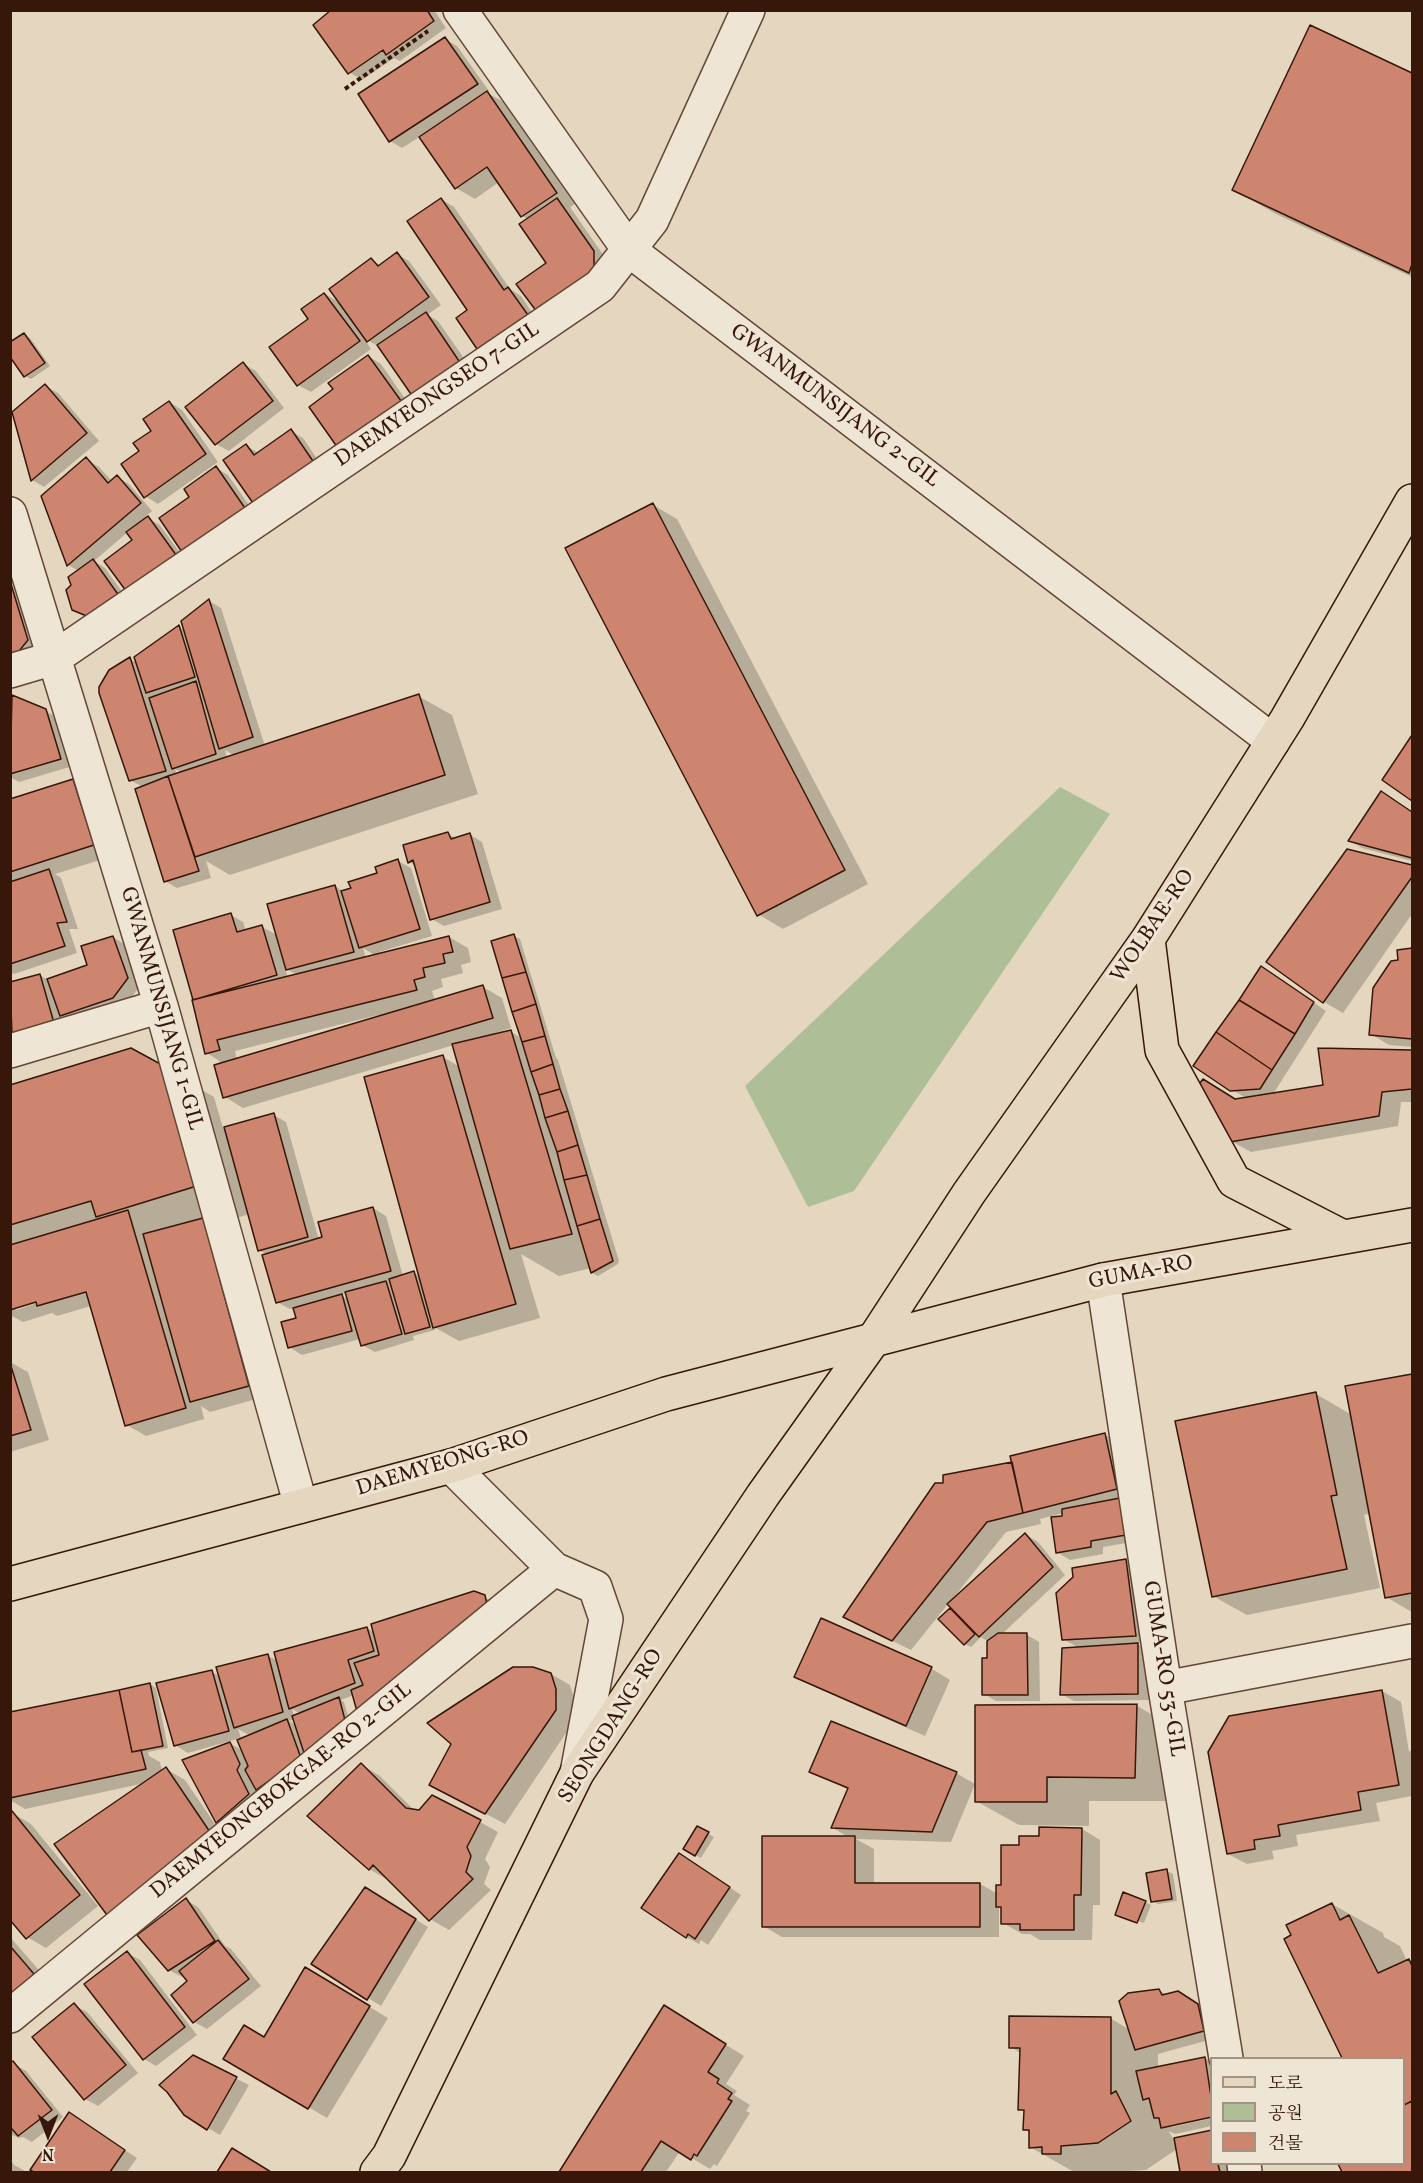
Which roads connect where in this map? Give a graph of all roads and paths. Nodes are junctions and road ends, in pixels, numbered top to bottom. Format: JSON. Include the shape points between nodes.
{"nodes":[{"id":1,"x":460,"y":10,"type":"edge"},
{"id":2,"x":748,"y":10,"type":"edge"},
{"id":3,"x":428,"y":30,"type":"dead end"},
{"id":4,"x":345,"y":89,"type":"dead end"},
{"id":5,"x":629,"y":250,"type":"junction"},
{"id":6,"x":1413,"y":501,"type":"edge"},
{"id":7,"x":10,"y":514,"type":"edge"},
{"id":8,"x":54,"y":658,"type":"junction"},
{"id":9,"x":10,"y":671,"type":"edge"},
{"id":10,"x":1273,"y":741,"type":"junction"},
{"id":11,"x":1148,"y":939,"type":"junction"},
{"id":12,"x":161,"y":1006,"type":"junction"},
{"id":13,"x":10,"y":1051,"type":"edge"},
{"id":14,"x":1413,"y":1226,"type":"edge"},
{"id":15,"x":1343,"y":1238,"type":"junction"},
{"id":16,"x":1103,"y":1280,"type":"junction"},
{"id":17,"x":874,"y":1339,"type":"junction"},
{"id":18,"x":451,"y":1466,"type":"junction"},
{"id":19,"x":301,"y":1506,"type":"junction"},
{"id":20,"x":554,"y":1569,"type":"junction"},
{"id":21,"x":10,"y":1584,"type":"edge"},
{"id":22,"x":1413,"y":1641,"type":"edge"},
{"id":23,"x":1165,"y":1688,"type":"junction"},
{"id":24,"x":577,"y":1773,"type":"junction"},
{"id":25,"x":10,"y":2016,"type":"edge"},
{"id":26,"x":1226,"y":2057,"type":"edge"},
{"id":27,"x":377,"y":2172,"type":"edge"}],
"edges":[{"from":1,"to":5,"type":"street","name":"GWANMUNSIJANG 2-GIL"},
{"from":2,"to":5,"type":"street","name":"DAEMYEONGSEO 7-GIL","via":[[652,220]]},
{"from":3,"to":4,"type":"path"},
{"from":5,"to":8,"type":"street","name":"DAEMYEONGSEO 7-GIL","via":[[600,286]]},
{"from":5,"to":10,"type":"street","name":"GWANMUNSIJANG 2-GIL"},
{"from":6,"to":10,"type":"main road","name":"WOLBAE-RO"},
{"from":7,"to":8,"type":"street","name":"GWANMUNSIJANG 1-GIL"},
{"from":8,"to":9,"type":"street","name":"DAEMYEONGSEO 7-GIL"},
{"from":8,"to":12,"type":"street","name":"GWANMUNSIJANG 1-GIL"},
{"from":10,"to":11,"type":"main road","name":"WOLBAE-RO"},
{"from":11,"to":15,"type":"main road","via":[[1162,1050],[1234,1181]]},
{"from":11,"to":17,"type":"main road","name":"WOLBAE-RO","via":[[969,1193]]},
{"from":12,"to":13,"type":"street"},
{"from":12,"to":19,"type":"street","name":"GWANMUNSIJANG 1-GIL"},
{"from":14,"to":15,"type":"main road","name":"GUMA-RO"},
{"from":15,"to":16,"type":"main road","name":"GUMA-RO"},
{"from":16,"to":17,"type":"main road","name":"GUMA-RO"},
{"from":16,"to":23,"type":"street","name":"GUMA-RO 53-GIL"},
{"from":17,"to":18,"type":"main road","name":"DAEMYEONG-RO","via":[[666,1394]]},
{"from":17,"to":24,"type":"main road","name":"SEONGDANG-RO","via":[[763,1495]]},
{"from":18,"to":19,"type":"main road","name":"DAEMYEONG-RO"},
{"from":18,"to":20,"type":"street"},
{"from":19,"to":21,"type":"main road","name":"DAEMYEONG-RO"},
{"from":20,"to":24,"type":"street","via":[[595,1587],[606,1619]]},
{"from":20,"to":25,"type":"street","name":"DAEMYEONGBOKGAE-RO 2-GIL"},
{"from":22,"to":23,"type":"street"},
{"from":23,"to":26,"type":"street","name":"GUMA-RO 53-GIL"},
{"from":24,"to":27,"type":"main road","name":"SEONGDANG-RO","via":[[389,2156]]}]}
